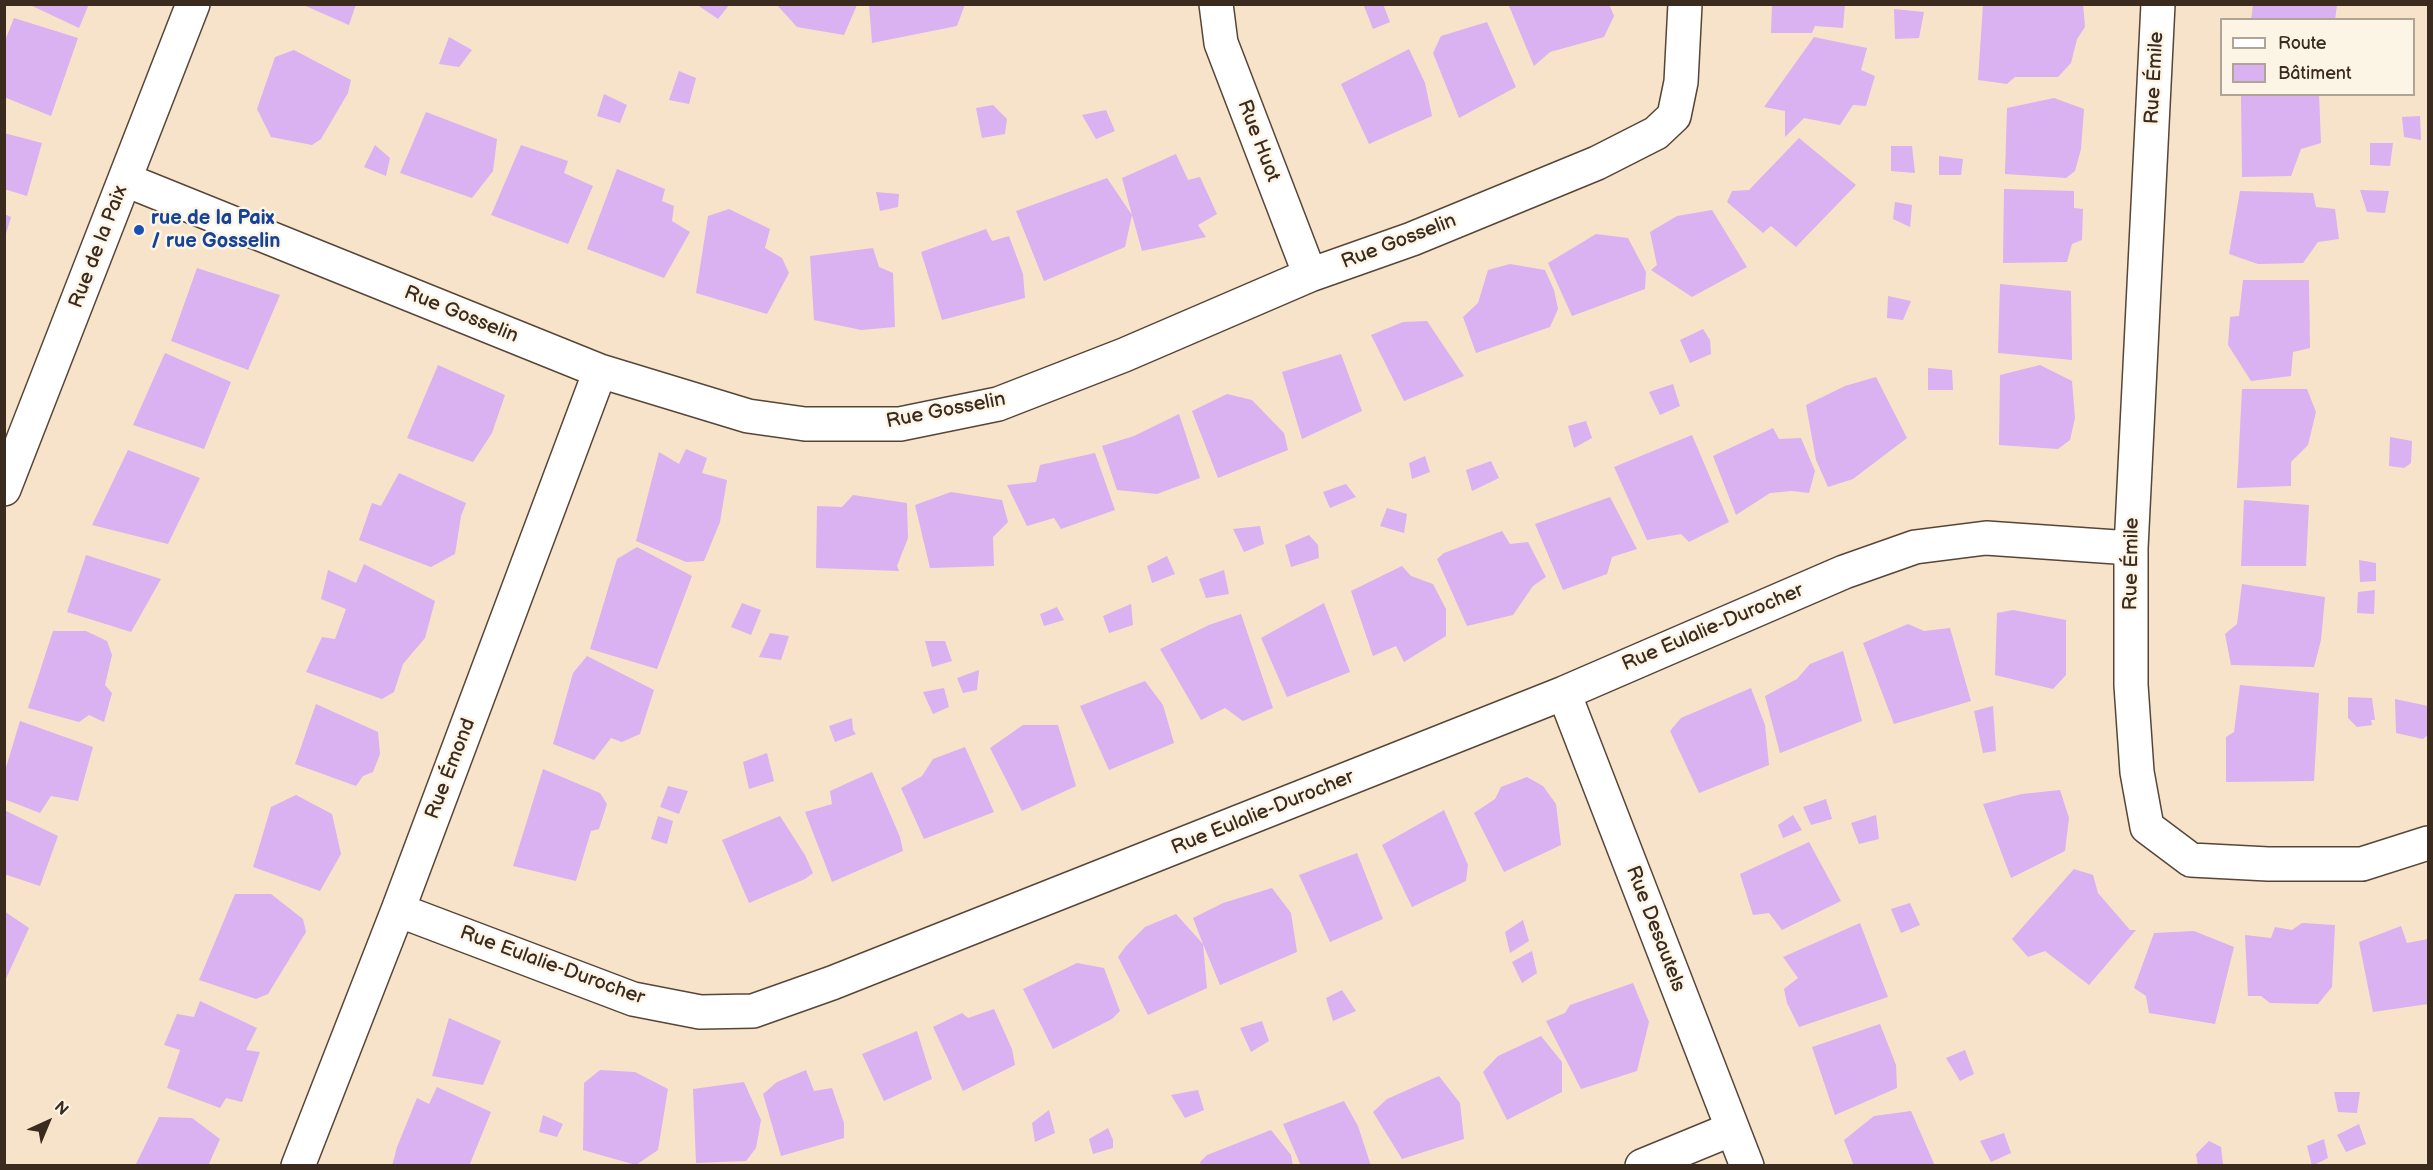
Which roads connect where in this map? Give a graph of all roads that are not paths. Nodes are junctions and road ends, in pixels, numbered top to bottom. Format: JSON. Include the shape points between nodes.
{"nodes":[{"id":1,"x":193,"y":4,"type":"edge"},
{"id":2,"x":1216,"y":4,"type":"edge"},
{"id":3,"x":1685,"y":4,"type":"edge"},
{"id":4,"x":2158,"y":4,"type":"edge"},
{"id":5,"x":126,"y":180,"type":"junction"},
{"id":6,"x":1310,"y":275,"type":"junction"},
{"id":7,"x":600,"y":370,"type":"junction"},
{"id":8,"x":4,"y":489,"type":"edge"},
{"id":9,"x":2131,"y":548,"type":"junction"},
{"id":10,"x":1564,"y":693,"type":"junction"},
{"id":11,"x":2428,"y":843,"type":"edge"},
{"id":12,"x":398,"y":910,"type":"junction"},
{"id":13,"x":1732,"y":1129,"type":"junction"},
{"id":14,"x":298,"y":1166,"type":"edge"},
{"id":15,"x":1642,"y":1166,"type":"edge"},
{"id":16,"x":1747,"y":1166,"type":"edge"}],
"edges":[{"from":1,"to":5,"type":"street","name":"Rue de la Paix"},
{"from":2,"to":6,"type":"street","name":"Rue Huot","via":[[1221,43]]},
{"from":3,"to":6,"type":"street","name":"Rue Gosselin","via":[[1681,82],[1674,116],[1656,133],[1597,162],[1412,239]]},
{"from":4,"to":9,"type":"street","name":"Rue Émile"},
{"from":5,"to":7,"type":"street","name":"Rue Gosselin"},
{"from":5,"to":8,"type":"street","name":"Rue de la Paix"},
{"from":6,"to":7,"type":"street","name":"Rue Gosselin","via":[[998,404],[900,424],[805,424],[748,416]]},
{"from":7,"to":12,"type":"street","name":"Rue Émond"},
{"from":9,"to":10,"type":"street","name":"Rue Eulalie-Durocher","via":[[1986,538],[1915,547],[1844,572]]},
{"from":9,"to":11,"type":"street","name":"Rue Émile","via":[[2133,707],[2137,772],[2147,827],[2191,860],[2362,864]]},
{"from":10,"to":12,"type":"street","name":"Rue Eulalie-Durocher","via":[[753,1011],[700,1012],[633,999]]},
{"from":10,"to":13,"type":"street","name":"Rue Desautels"},
{"from":12,"to":14,"type":"street","name":"Rue Émond"},
{"from":13,"to":15,"type":"street"},
{"from":13,"to":16,"type":"street","name":"Rue Desautels"}]}
